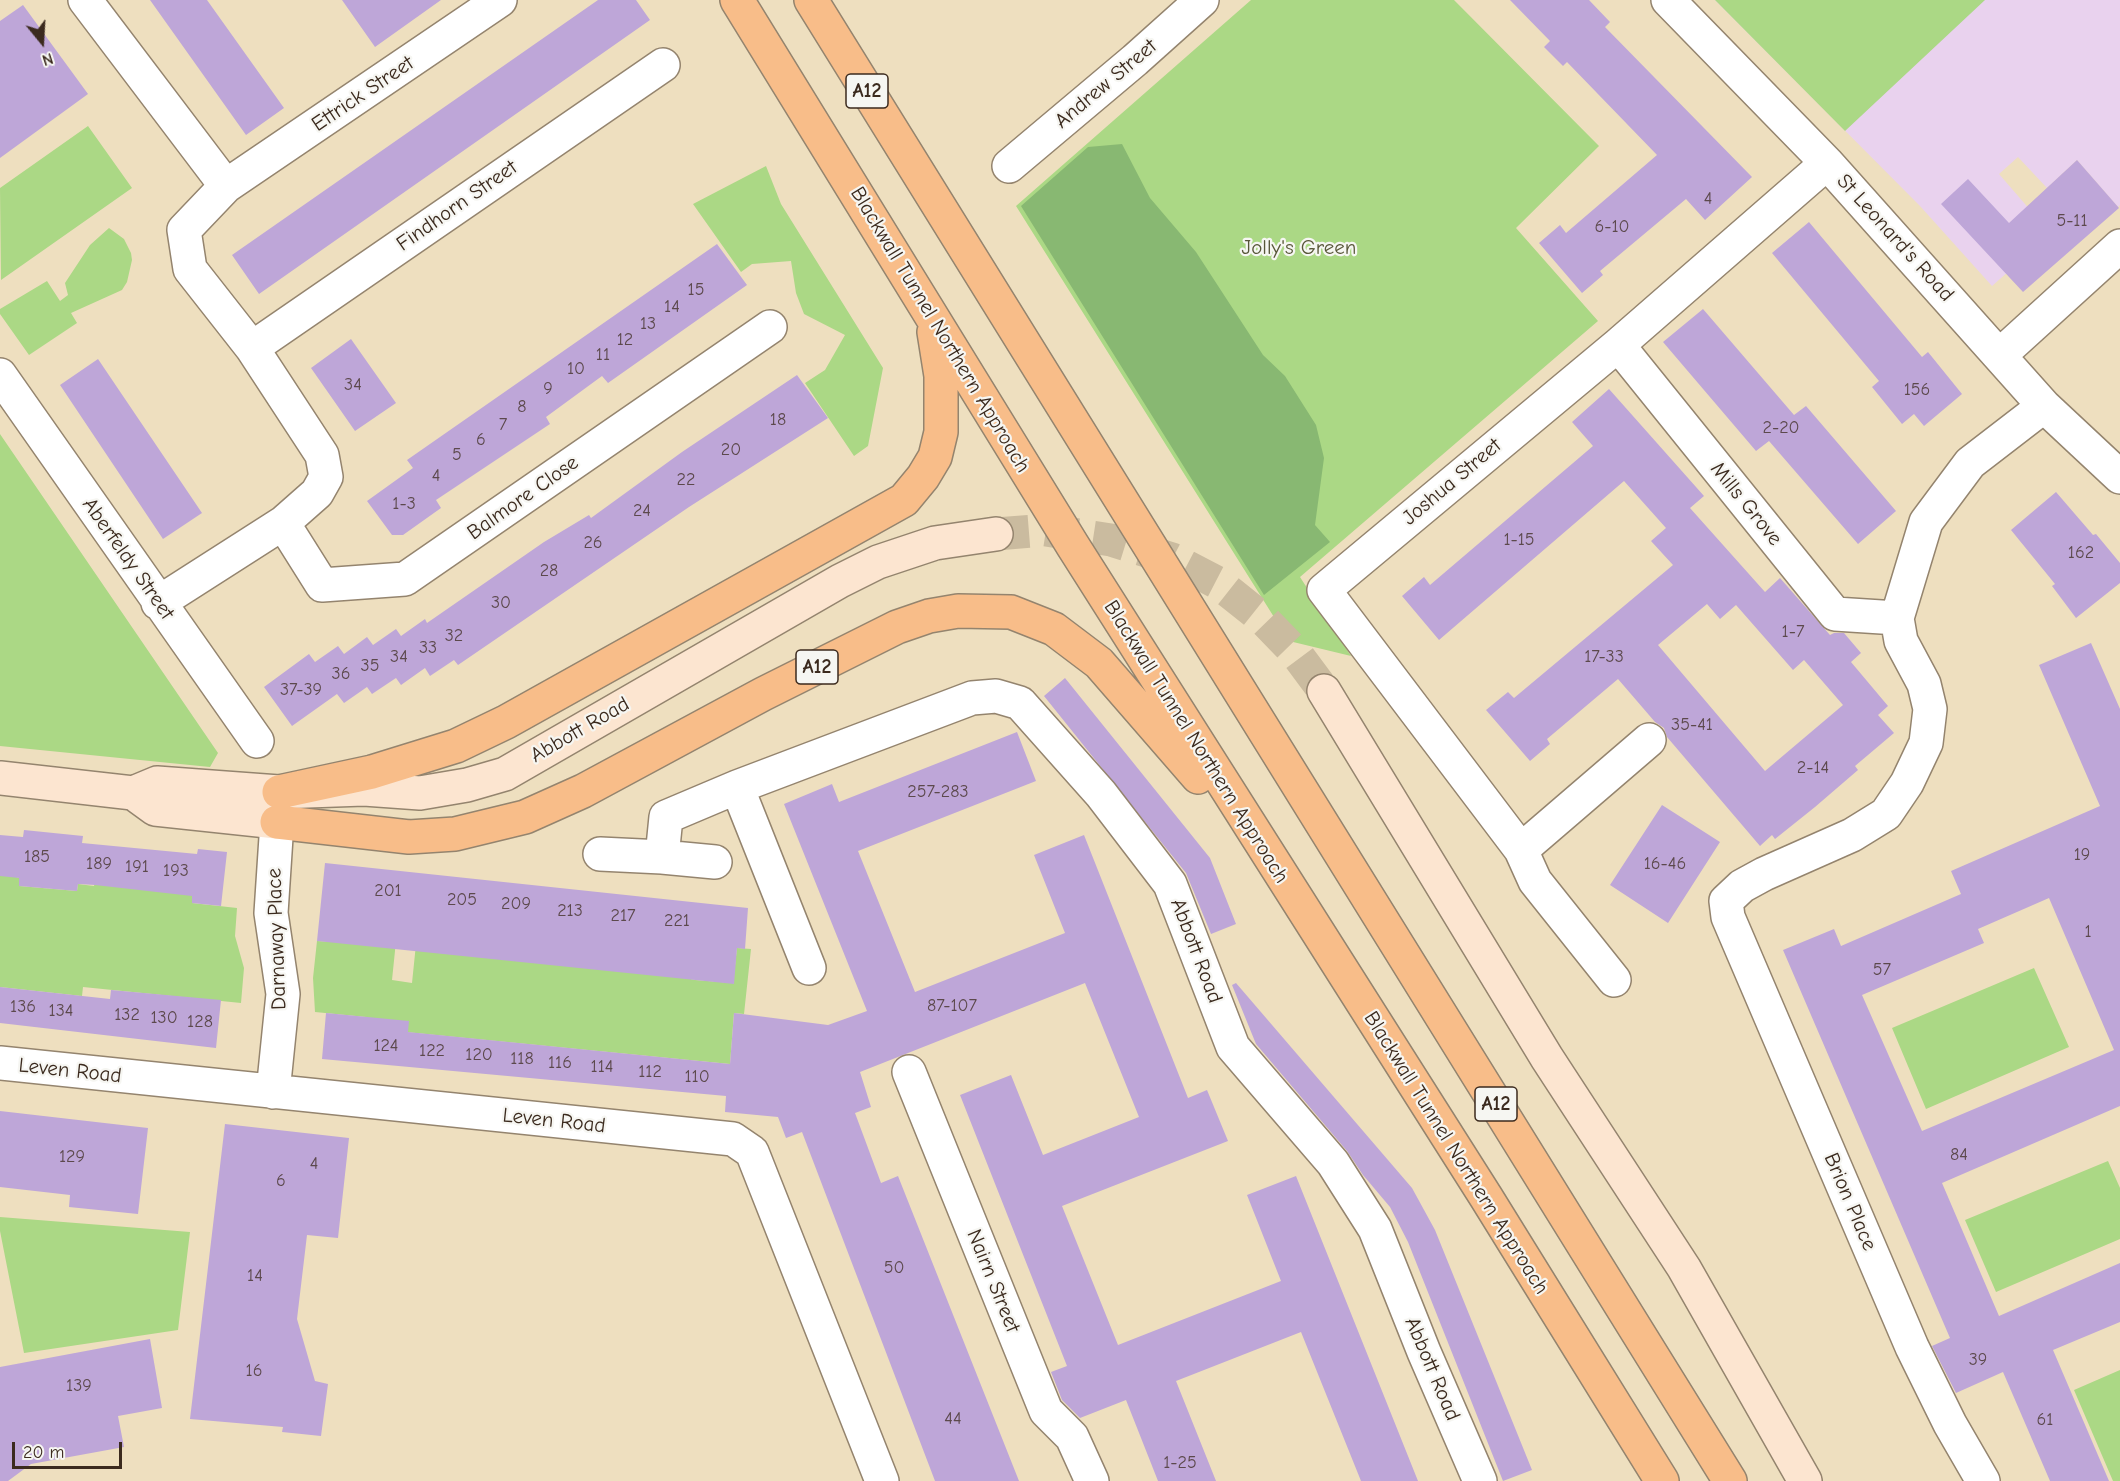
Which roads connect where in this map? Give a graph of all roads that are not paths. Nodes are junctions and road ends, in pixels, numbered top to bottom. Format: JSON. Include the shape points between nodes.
{"nodes":[{"id":1,"x":85,"y":0,"type":"edge"},
{"id":2,"x":500,"y":0,"type":"edge"},
{"id":3,"x":737,"y":0,"type":"edge"},
{"id":4,"x":811,"y":0,"type":"edge"},
{"id":5,"x":1202,"y":0,"type":"edge"},
{"id":6,"x":1668,"y":0,"type":"edge"},
{"id":7,"x":663,"y":65,"type":"dead end"},
{"id":8,"x":1827,"y":163,"type":"junction"},
{"id":9,"x":1009,"y":166,"type":"dead end"},
{"id":10,"x":226,"y":186,"type":"junction"},
{"id":11,"x":2120,"y":246,"type":"edge"},
{"id":12,"x":926,"y":307,"type":"junction"},
{"id":13,"x":770,"y":327,"type":"dead end"},
{"id":14,"x":1618,"y":345,"type":"junction"},
{"id":15,"x":252,"y":348,"type":"junction"},
{"id":16,"x":2000,"y":355,"type":"junction"},
{"id":17,"x":0,"y":375,"type":"edge"},
{"id":18,"x":2044,"y":406,"type":"junction"},
{"id":19,"x":2120,"y":477,"type":"edge"},
{"id":20,"x":283,"y":523,"type":"junction"},
{"id":21,"x":996,"y":534,"type":"tunnel mouth"},
{"id":22,"x":158,"y":603,"type":"junction"},
{"id":23,"x":1897,"y":618,"type":"junction"},
{"id":24,"x":1324,"y":692,"type":"tunnel mouth"},
{"id":25,"x":1649,"y":740,"type":"dead end"},
{"id":26,"x":257,"y":741,"type":"dead end"},
{"id":27,"x":0,"y":778,"type":"edge"},
{"id":28,"x":737,"y":787,"type":"junction"},
{"id":29,"x":278,"y":807,"type":"junction"},
{"id":30,"x":1521,"y":850,"type":"junction"},
{"id":31,"x":600,"y":854,"type":"dead end"},
{"id":32,"x":662,"y":857,"type":"junction"},
{"id":33,"x":715,"y":862,"type":"dead end"},
{"id":34,"x":1275,"y":868,"type":"junction"},
{"id":35,"x":809,"y":968,"type":"dead end"},
{"id":36,"x":1614,"y":980,"type":"dead end"},
{"id":37,"x":0,"y":1064,"type":"edge"},
{"id":38,"x":909,"y":1072,"type":"dead end"},
{"id":39,"x":273,"y":1092,"type":"junction"},
{"id":40,"x":882,"y":1481,"type":"edge"},
{"id":41,"x":1092,"y":1481,"type":"edge"},
{"id":42,"x":1480,"y":1481,"type":"edge"},
{"id":43,"x":1662,"y":1481,"type":"edge"},
{"id":44,"x":1730,"y":1481,"type":"edge"},
{"id":45,"x":1805,"y":1481,"type":"edge"},
{"id":46,"x":1983,"y":1481,"type":"edge"}],
"edges":[{"from":1,"to":10,"type":"street"},
{"from":2,"to":10,"type":"street","name":"Ettrick Street"},
{"from":3,"to":12,"type":"highway","name":"Blackwall Tunnel Northern Approach","number":"A12"},
{"from":4,"to":44,"type":"highway","number":"A12"},
{"from":5,"to":9,"type":"street","name":"Andrew Street"},
{"from":6,"to":8,"type":"street","name":"St Leonard's Road"},
{"from":7,"to":15,"type":"street","name":"Findhorn Street"},
{"from":8,"to":14,"type":"street","name":"Joshua Street"},
{"from":8,"to":16,"type":"street","name":"St Leonard's Road"},
{"from":10,"to":15,"type":"street","name":"Ettrick Street","via":[[184,230],[190,269]]},
{"from":11,"to":16,"type":"street"},
{"from":12,"to":29,"type":"highway","number":"A12","via":[[941,376],[941,432],[935,457],[904,500],[506,722],[456,746]]},
{"from":12,"to":34,"type":"highway","name":"Blackwall Tunnel Northern Approach","number":"A12"},
{"from":13,"to":20,"type":"street","name":"Balmore Close","via":[[405,579],[322,585]]},
{"from":14,"to":23,"type":"street","name":"Mills Grove","via":[[1835,614]]},
{"from":14,"to":30,"type":"street","name":"Joshua Street","via":[[1324,590]]},
{"from":15,"to":20,"type":"street","via":[[322,455],[326,477],[316,493]]},
{"from":16,"to":18,"type":"street","name":"St Leonard's Road"},
{"from":17,"to":22,"type":"street","name":"Aberfeldy Street"},
{"from":18,"to":19,"type":"street","name":"St Leonard's Road"},
{"from":18,"to":23,"type":"street","via":[[1970,463],[1943,497],[1926,522]]},
{"from":20,"to":22,"type":"street"},
{"from":21,"to":29,"type":"main road","name":"Abbott Road","via":[[935,543],[878,562],[505,774],[420,793],[363,789]]},
{"from":22,"to":26,"type":"street","name":"Aberfeldy Street"},
{"from":23,"to":46,"type":"street","name":"Brion Place","via":[[1900,641],[1924,684],[1930,709],[1926,743],[1907,783],[1886,814],[1852,836],[1764,874],[1726,901],[1728,917],[1912,1347]]},
{"from":24,"to":45,"type":"main road","via":[[1547,1058],[1684,1268]]},
{"from":25,"to":30,"type":"street"},
{"from":27,"to":29,"type":"main road","name":"Abbott Road","via":[[133,793],[155,809]]},
{"from":28,"to":32,"type":"street","name":"Abbott Road","via":[[666,818]]},
{"from":28,"to":35,"type":"street"},
{"from":28,"to":42,"type":"street","name":"Abbott Road","via":[[972,698],[996,696],[1020,703],[1101,794],[1170,884],[1233,1047],[1333,1163],[1375,1229]]},
{"from":29,"to":34,"type":"highway","number":"A12","via":[[409,837],[455,834],[525,817],[583,791],[762,694],[897,627],[957,611],[1011,612],[1054,629],[1099,663]]},
{"from":29,"to":39,"type":"street","name":"Darnaway Place","via":[[271,913],[283,994]]},
{"from":30,"to":36,"type":"street","name":"Joshua Street","via":[[1535,881]]},
{"from":31,"to":32,"type":"street"},
{"from":32,"to":33,"type":"street"},
{"from":34,"to":43,"type":"highway","name":"Blackwall Tunnel Northern Approach","number":"A12"},
{"from":37,"to":39,"type":"street","name":"Leven Road"},
{"from":38,"to":41,"type":"street","name":"Nairn Street","via":[[1046,1411],[1072,1437]]},
{"from":39,"to":40,"type":"street","name":"Leven Road","via":[[733,1139],[752,1152]]}]}
